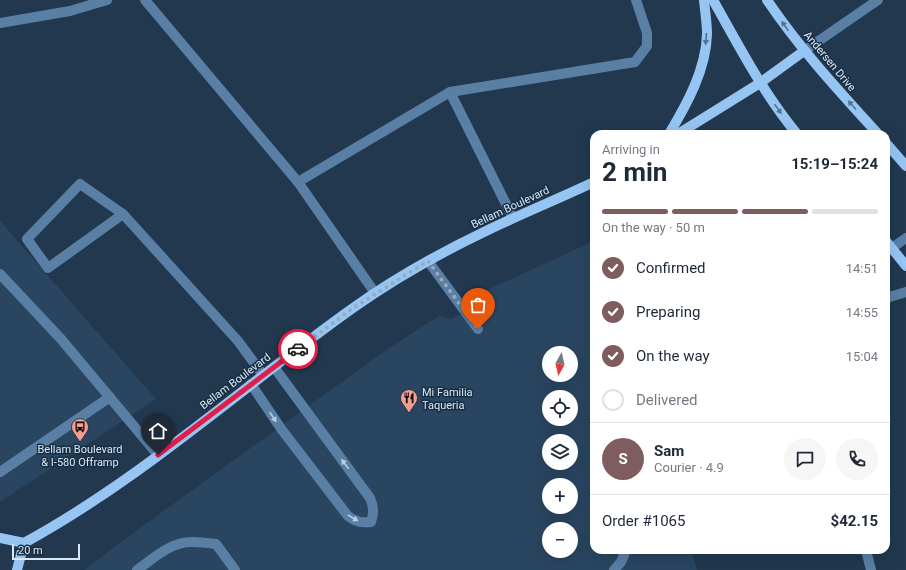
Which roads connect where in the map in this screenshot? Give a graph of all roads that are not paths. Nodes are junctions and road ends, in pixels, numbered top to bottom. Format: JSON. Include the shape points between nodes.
{"nodes":[{"id":1,"x":107,"y":0,"type":"edge"},
{"id":2,"x":145,"y":0,"type":"edge"},
{"id":3,"x":636,"y":0,"type":"edge"},
{"id":4,"x":704,"y":0,"type":"edge"},
{"id":5,"x":712,"y":0,"type":"edge"},
{"id":6,"x":767,"y":0,"type":"edge"},
{"id":7,"x":878,"y":0,"type":"edge"},
{"id":8,"x":0,"y":23,"type":"edge"},
{"id":9,"x":804,"y":51,"type":"junction"},
{"id":10,"x":760,"y":82,"type":"junction"},
{"id":11,"x":450,"y":92,"type":"junction"},
{"id":12,"x":671,"y":130,"type":"edge"},
{"id":13,"x":684,"y":130,"type":"edge"},
{"id":14,"x":794,"y":130,"type":"edge"},
{"id":15,"x":874,"y":130,"type":"edge"},
{"id":16,"x":890,"y":148,"type":"edge"},
{"id":17,"x":906,"y":166,"type":"edge"},
{"id":18,"x":298,"y":182,"type":"junction"},
{"id":19,"x":590,"y":184,"type":"edge"},
{"id":20,"x":123,"y":214,"type":"junction"},
{"id":21,"x":513,"y":218,"type":"junction"},
{"id":22,"x":906,"y":238,"type":"edge"},
{"id":23,"x":890,"y":246,"type":"edge"},
{"id":24,"x":890,"y":249,"type":"edge"},
{"id":25,"x":428,"y":261,"type":"junction"},
{"id":26,"x":906,"y":266,"type":"edge"},
{"id":27,"x":0,"y":274,"type":"edge"},
{"id":28,"x":906,"y":292,"type":"edge"},
{"id":29,"x":375,"y":293,"type":"junction"},
{"id":30,"x":890,"y":297,"type":"edge"},
{"id":31,"x":478,"y":329,"type":"dead end"},
{"id":32,"x":274,"y":367,"type":"junction"},
{"id":33,"x":263,"y":375,"type":"junction"},
{"id":34,"x":251,"y":384,"type":"junction"},
{"id":35,"x":110,"y":398,"type":"junction"},
{"id":36,"x":158,"y":455,"type":"junction"},
{"id":37,"x":0,"y":472,"type":"edge"},
{"id":38,"x":0,"y":538,"type":"edge"},
{"id":39,"x":24,"y":543,"type":"junction"},
{"id":40,"x":624,"y":554,"type":"edge"},
{"id":41,"x":867,"y":554,"type":"edge"},
{"id":42,"x":616,"y":569,"type":"edge"},
{"id":43,"x":17,"y":570,"type":"edge"},
{"id":44,"x":137,"y":570,"type":"edge"},
{"id":45,"x":235,"y":570,"type":"edge"},
{"id":46,"x":871,"y":570,"type":"edge"}],
"edges":[{"from":1,"to":8,"type":"street","via":[[70,11]]},
{"from":2,"to":18,"type":"street"},
{"from":3,"to":11,"type":"street","via":[[647,33],[647,46],[635,62]]},
{"from":4,"to":12,"type":"main road","one_way":true,"via":[[707,34],[702,65],[687,103]]},
{"from":5,"to":10,"type":"main road"},
{"from":9,"to":6,"type":"main road","name":"Andersen Drive","one_way":true},
{"from":7,"to":9,"type":"street"},
{"from":9,"to":10,"type":"main road"},
{"from":15,"to":9,"type":"main road","name":"Andersen Drive","one_way":true},
{"from":10,"to":13,"type":"main road"},
{"from":10,"to":14,"type":"main road","one_way":true},
{"from":11,"to":18,"type":"street"},
{"from":11,"to":21,"type":"street"},
{"from":16,"to":17,"type":"main road"},
{"from":18,"to":29,"type":"street"},
{"from":19,"to":21,"type":"main road","name":"Bellam Boulevard"},
{"from":20,"to":20,"type":"street","via":[[48,268],[27,239],[80,184]]},
{"from":20,"to":33,"type":"street","via":[[238,341]]},
{"from":21,"to":25,"type":"main road","name":"Bellam Boulevard"},
{"from":22,"to":23,"type":"street"},
{"from":24,"to":26,"type":"main road"},
{"from":25,"to":29,"type":"main road","name":"Bellam Boulevard"},
{"from":25,"to":31,"type":"street"},
{"from":27,"to":35,"type":"street","via":[[61,339]]},
{"from":28,"to":30,"type":"street"},
{"from":29,"to":32,"type":"main road","name":"Bellam Boulevard"},
{"from":32,"to":33,"type":"main road","name":"Bellam Boulevard"},
{"from":34,"to":32,"type":"street","one_way":true,"via":[[282,430],[348,516],[354,521],[371,522],[374,506],[370,498]]},
{"from":33,"to":34,"type":"main road","name":"Bellam Boulevard"},
{"from":34,"to":36,"type":"main road","name":"Bellam Boulevard"},
{"from":35,"to":36,"type":"street"},
{"from":35,"to":37,"type":"street"},
{"from":36,"to":39,"type":"main road","name":"Bellam Boulevard","via":[[72,515]]},
{"from":38,"to":39,"type":"main road"},
{"from":39,"to":43,"type":"main road"},
{"from":40,"to":42,"type":"street"},
{"from":41,"to":46,"type":"street"},
{"from":44,"to":45,"type":"street","via":[[168,548],[178,543],[191,542],[216,544]]}]}
